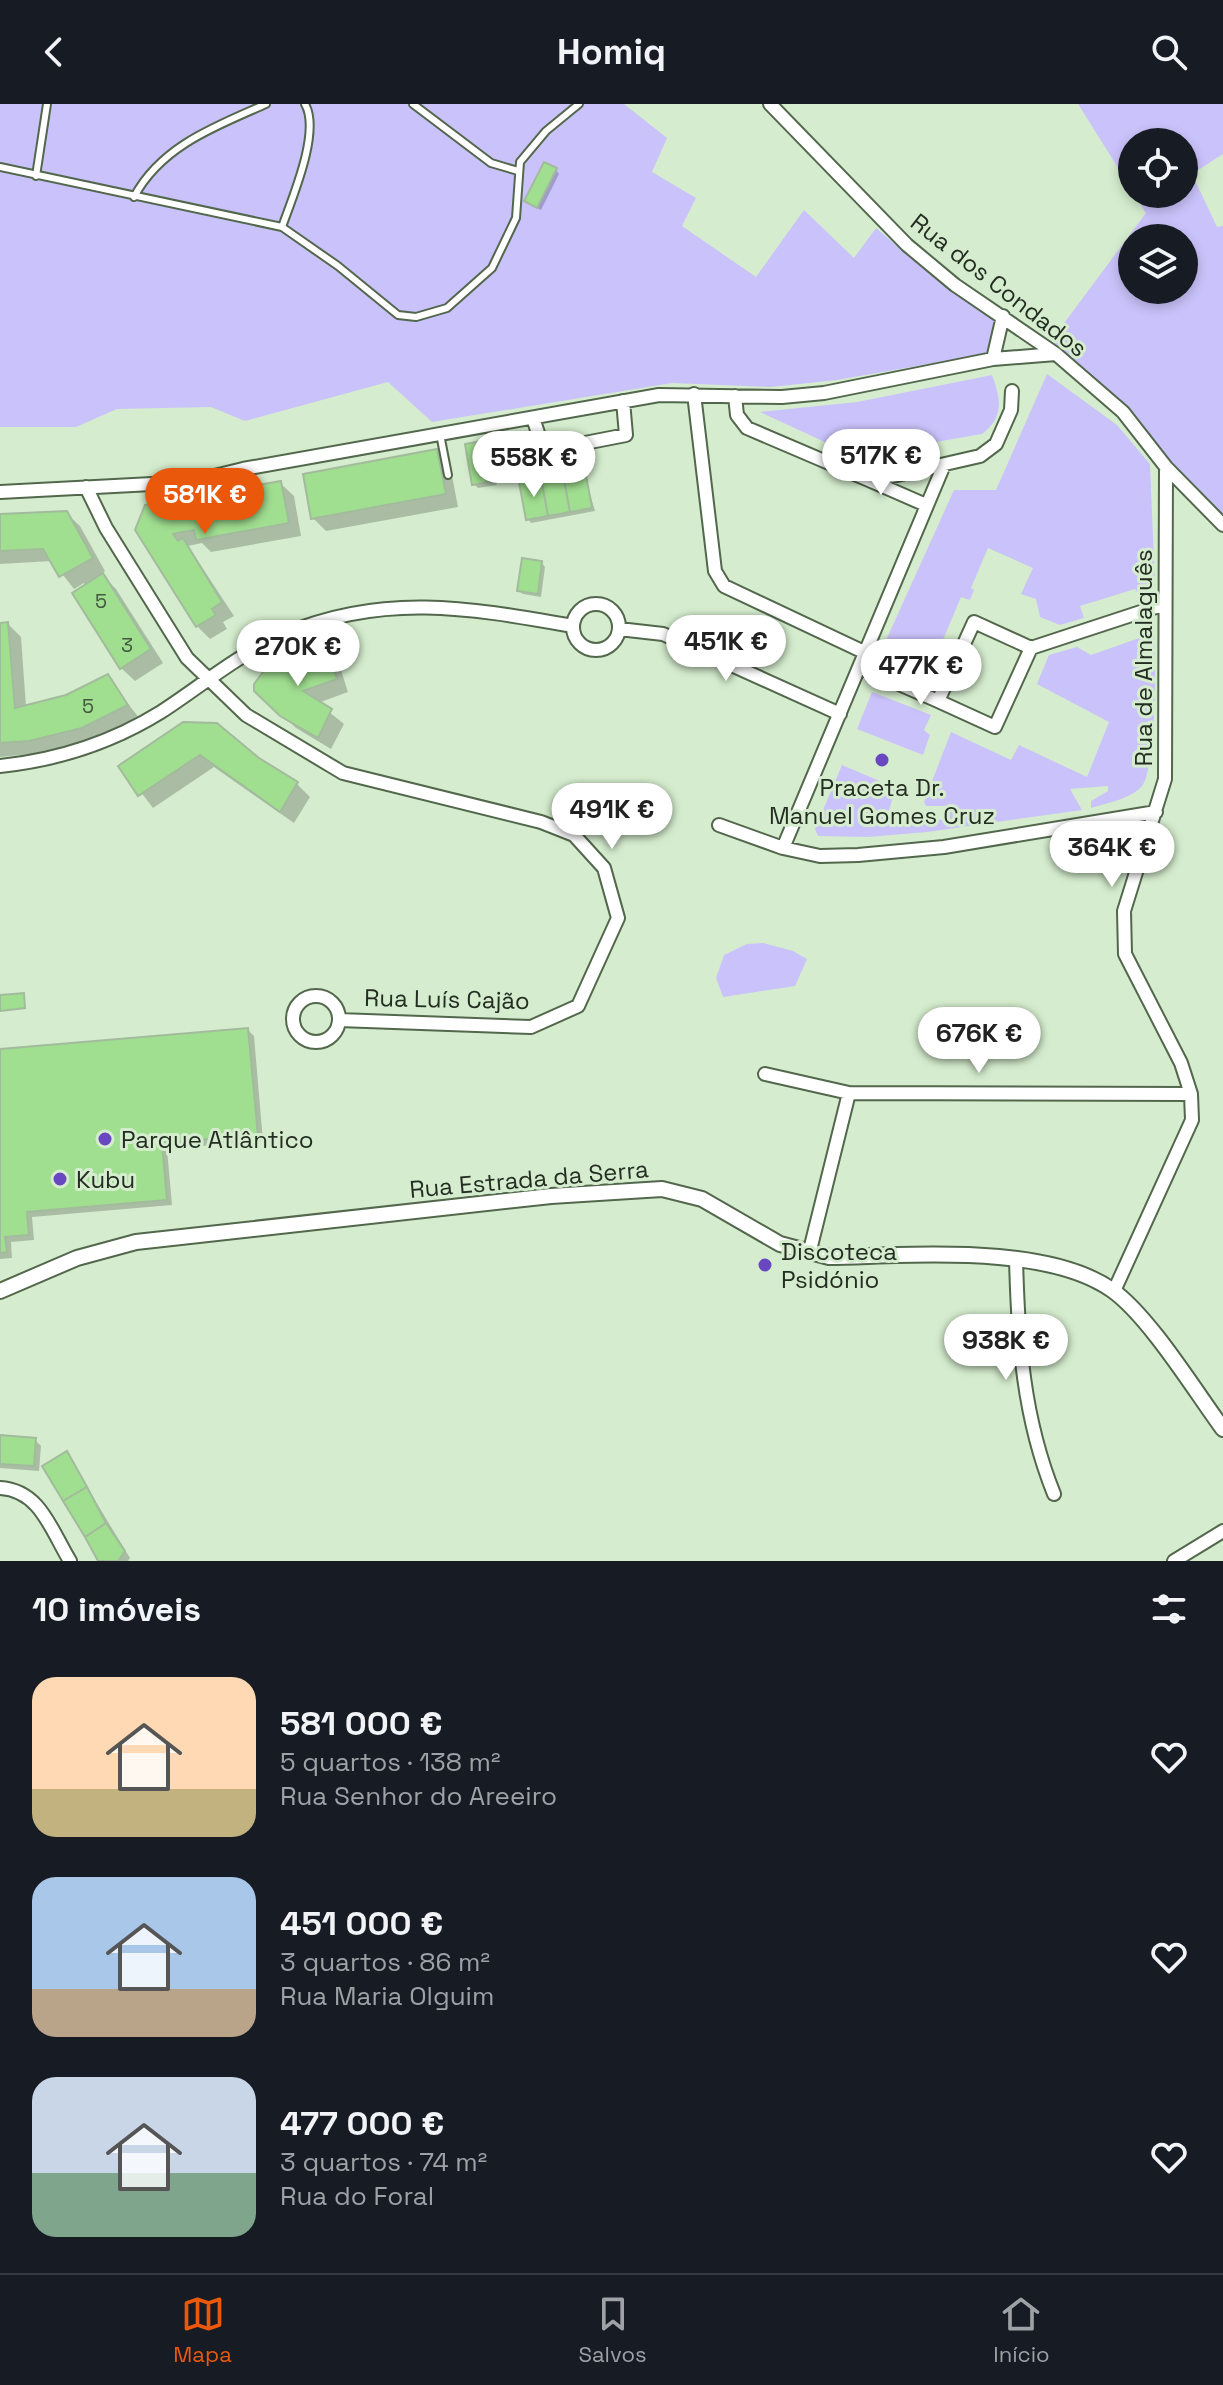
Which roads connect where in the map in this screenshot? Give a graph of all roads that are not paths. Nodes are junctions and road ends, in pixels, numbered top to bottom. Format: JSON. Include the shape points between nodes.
{"nodes":[{"id":1,"x":47,"y":104,"type":"edge"},
{"id":2,"x":266,"y":104,"type":"edge"},
{"id":3,"x":305,"y":104,"type":"edge"},
{"id":4,"x":413,"y":104,"type":"edge"},
{"id":5,"x":579,"y":104,"type":"edge"},
{"id":6,"x":770,"y":104,"type":"edge"},
{"id":7,"x":0,"y":167,"type":"edge"},
{"id":8,"x":518,"y":171,"type":"junction"},
{"id":9,"x":36,"y":176,"type":"junction"},
{"id":10,"x":134,"y":197,"type":"junction"},
{"id":11,"x":282,"y":227,"type":"junction"},
{"id":12,"x":1003,"y":316,"type":"junction"},
{"id":13,"x":1056,"y":354,"type":"junction"},
{"id":14,"x":993,"y":359,"type":"junction"},
{"id":15,"x":1012,"y":391,"type":"dead end"},
{"id":16,"x":694,"y":394,"type":"junction"},
{"id":17,"x":735,"y":396,"type":"junction"},
{"id":18,"x":623,"y":401,"type":"junction"},
{"id":19,"x":533,"y":418,"type":"junction"},
{"id":20,"x":440,"y":434,"type":"junction"},
{"id":21,"x":944,"y":465,"type":"junction"},
{"id":22,"x":1166,"y":467,"type":"junction"},
{"id":23,"x":448,"y":475,"type":"dead end"},
{"id":24,"x":871,"y":481,"type":"junction"},
{"id":25,"x":86,"y":487,"type":"junction"},
{"id":26,"x":0,"y":492,"type":"edge"},
{"id":27,"x":926,"y":505,"type":"junction"},
{"id":28,"x":1223,"y":525,"type":"edge"},
{"id":29,"x":1165,"y":604,"type":"junction"},
{"id":30,"x":573,"y":626,"type":"junction"},
{"id":31,"x":619,"y":629,"type":"junction"},
{"id":32,"x":1031,"y":648,"type":"junction"},
{"id":33,"x":866,"y":653,"type":"junction"},
{"id":34,"x":860,"y":667,"type":"junction"},
{"id":35,"x":211,"y":677,"type":"junction"},
{"id":36,"x":938,"y":701,"type":"junction"},
{"id":37,"x":840,"y":714,"type":"junction"},
{"id":38,"x":0,"y":766,"type":"edge"},
{"id":39,"x":1156,"y":812,"type":"junction"},
{"id":40,"x":719,"y":825,"type":"dead end"},
{"id":41,"x":783,"y":848,"type":"junction"},
{"id":42,"x":339,"y":1020,"type":"dead end"},
{"id":43,"x":765,"y":1074,"type":"dead end"},
{"id":44,"x":849,"y":1093,"type":"junction"},
{"id":45,"x":1191,"y":1094,"type":"junction"},
{"id":46,"x":809,"y":1254,"type":"junction"},
{"id":47,"x":1016,"y":1258,"type":"junction"},
{"id":48,"x":0,"y":1291,"type":"edge"},
{"id":49,"x":1114,"y":1291,"type":"junction"},
{"id":50,"x":1223,"y":1429,"type":"edge"},
{"id":51,"x":0,"y":1488,"type":"edge"},
{"id":52,"x":1054,"y":1494,"type":"dead end"},
{"id":53,"x":1223,"y":1531,"type":"edge"},
{"id":54,"x":70,"y":1561,"type":"edge"},
{"id":55,"x":1174,"y":1561,"type":"edge"}],
"edges":[{"from":1,"to":9,"type":"lane"},
{"from":2,"to":10,"type":"lane","via":[[171,151],[145,176]]},
{"from":3,"to":11,"type":"lane","via":[[310,113],[309,141]]},
{"from":4,"to":8,"type":"lane","via":[[491,163]]},
{"from":5,"to":8,"type":"lane","via":[[546,131]]},
{"from":6,"to":12,"type":"street","name":"Rua dos Condados","via":[[907,245]]},
{"from":7,"to":9,"type":"lane"},
{"from":8,"to":11,"type":"lane","via":[[516,218],[492,268],[447,308],[416,317],[398,315]]},
{"from":9,"to":10,"type":"lane"},
{"from":10,"to":11,"type":"lane"},
{"from":12,"to":13,"type":"street","name":"Rua dos Condados"},
{"from":12,"to":14,"type":"street"},
{"from":13,"to":14,"type":"street"},
{"from":13,"to":22,"type":"street","name":"Rua dos Condados","via":[[1123,412]]},
{"from":14,"to":17,"type":"street","via":[[824,393]]},
{"from":15,"to":21,"type":"street","via":[[1011,410],[996,444],[980,456]]},
{"from":16,"to":17,"type":"street"},
{"from":16,"to":18,"type":"street"},
{"from":16,"to":33,"type":"street","via":[[715,571],[724,586]]},
{"from":17,"to":24,"type":"street","via":[[737,415],[747,428]]},
{"from":18,"to":19,"type":"street"},
{"from":18,"to":19,"type":"street","via":[[626,435],[589,443],[544,451]]},
{"from":19,"to":20,"type":"street"},
{"from":20,"to":23,"type":"lane"},
{"from":20,"to":25,"type":"street","via":[[190,482]]},
{"from":21,"to":24,"type":"street"},
{"from":21,"to":27,"type":"street"},
{"from":22,"to":28,"type":"street","name":"Rua dos Condados"},
{"from":22,"to":29,"type":"street","name":"Rua de Almalaguês"},
{"from":24,"to":27,"type":"street"},
{"from":25,"to":26,"type":"street"},
{"from":25,"to":35,"type":"street","name":"Rua Luís Cajão","via":[[187,658]]},
{"from":27,"to":33,"type":"street"},
{"from":29,"to":32,"type":"street"},
{"from":29,"to":39,"type":"street","name":"Rua de Almalaguês","via":[[1165,779]]},
{"from":30,"to":31,"type":"street","via":[[578,643],[594,650],[611,644]]},
{"from":30,"to":31,"type":"street","via":[[581,610],[597,604],[613,612]]},
{"from":30,"to":35,"type":"street","via":[[461,607],[390,606],[332,617],[282,635]]},
{"from":31,"to":37,"type":"street","via":[[663,634]]},
{"from":32,"to":36,"type":"street","via":[[974,622]]},
{"from":32,"to":36,"type":"street","via":[[995,727]]},
{"from":33,"to":34,"type":"street"},
{"from":34,"to":36,"type":"street"},
{"from":34,"to":37,"type":"street"},
{"from":35,"to":38,"type":"street","via":[[115,738],[67,755]]},
{"from":35,"to":42,"type":"street","name":"Rua Luís Cajão","via":[[246,715],[343,773],[541,822],[574,835],[604,868],[618,918],[578,1006],[531,1027]]},
{"from":37,"to":41,"type":"street"},
{"from":39,"to":41,"type":"street","via":[[870,855],[820,856]]},
{"from":39,"to":45,"type":"street","name":"Rua de Almalaguês","via":[[1124,911],[1125,954],[1181,1063]]},
{"from":40,"to":41,"type":"street"},
{"from":43,"to":44,"type":"street"},
{"from":44,"to":45,"type":"street"},
{"from":44,"to":46,"type":"street"},
{"from":45,"to":49,"type":"street","name":"Rua de Almalaguês","via":[[1192,1120]]},
{"from":46,"to":47,"type":"street","name":"Rua Estrada da Serra"},
{"from":46,"to":48,"type":"street","name":"Rua Estrada da Serra","via":[[780,1244],[702,1199],[662,1189],[551,1196],[136,1242],[77,1258]]},
{"from":47,"to":49,"type":"street","name":"Rua Estrada da Serra","via":[[1088,1277]]},
{"from":47,"to":52,"type":"street","via":[[1018,1344],[1035,1447]]},
{"from":49,"to":50,"type":"street","name":"Rua Estrada da Serra"},
{"from":51,"to":54,"type":"street","via":[[31,1497]]},
{"from":53,"to":55,"type":"street"}]}
